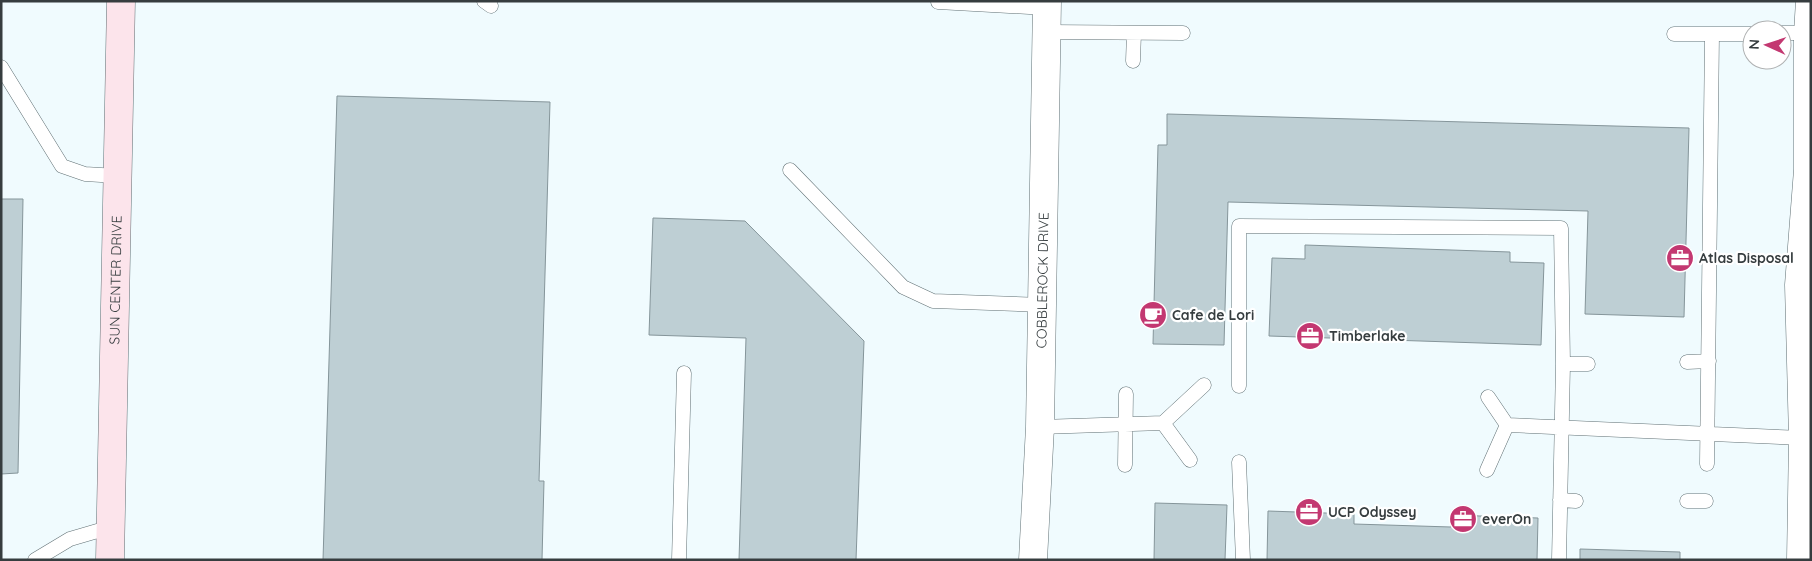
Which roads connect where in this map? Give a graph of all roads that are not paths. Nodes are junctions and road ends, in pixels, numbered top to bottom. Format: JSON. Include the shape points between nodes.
{"nodes":[{"id":1,"x":121,"y":1,"type":"edge"},
{"id":2,"x":938,"y":2,"type":"edge"},
{"id":3,"x":1047,"y":14,"type":"edge"},
{"id":4,"x":1806,"y":29,"type":"edge"},
{"id":5,"x":1134,"y":33,"type":"junction"},
{"id":6,"x":1183,"y":33,"type":"dead end"},
{"id":7,"x":1674,"y":34,"type":"dead end"},
{"id":8,"x":1712,"y":34,"type":"junction"},
{"id":9,"x":1742,"y":34,"type":"edge"},
{"id":10,"x":1133,"y":61,"type":"dead end"},
{"id":11,"x":1,"y":67,"type":"edge"},
{"id":12,"x":790,"y":170,"type":"dead end"},
{"id":13,"x":1809,"y":170,"type":"edge"},
{"id":14,"x":118,"y":176,"type":"junction"},
{"id":15,"x":1042,"y":305,"type":"junction"},
{"id":16,"x":1709,"y":361,"type":"junction"},
{"id":17,"x":1687,"y":362,"type":"dead end"},
{"id":18,"x":1563,"y":364,"type":"junction"},
{"id":19,"x":1588,"y":364,"type":"dead end"},
{"id":20,"x":684,"y":372,"type":"dead end"},
{"id":21,"x":1204,"y":385,"type":"dead end"},
{"id":22,"x":1239,"y":386,"type":"dead end"},
{"id":23,"x":1126,"y":394,"type":"dead end"},
{"id":24,"x":1488,"y":397,"type":"dead end"},
{"id":25,"x":1163,"y":423,"type":"junction"},
{"id":26,"x":1126,"y":424,"type":"junction"},
{"id":27,"x":1507,"y":425,"type":"junction"},
{"id":28,"x":1040,"y":427,"type":"junction"},
{"id":29,"x":1561,"y":427,"type":"junction"},
{"id":30,"x":1708,"y":433,"type":"junction"},
{"id":31,"x":1803,"y":438,"type":"junction"},
{"id":32,"x":1190,"y":460,"type":"dead end"},
{"id":33,"x":1238,"y":462,"type":"dead end"},
{"id":34,"x":1125,"y":464,"type":"dead end"},
{"id":35,"x":1707,"y":464,"type":"dead end"},
{"id":36,"x":1487,"y":470,"type":"dead end"},
{"id":37,"x":1560,"y":500,"type":"junction"},
{"id":38,"x":1576,"y":501,"type":"dead end"},
{"id":39,"x":1687,"y":501,"type":"dead end"},
{"id":40,"x":1706,"y":501,"type":"dead end"},
{"id":41,"x":111,"y":526,"type":"junction"},
{"id":42,"x":35,"y":560,"type":"edge"},
{"id":43,"x":110,"y":560,"type":"edge"},
{"id":44,"x":679,"y":560,"type":"edge"},
{"id":45,"x":1033,"y":560,"type":"edge"},
{"id":46,"x":1243,"y":560,"type":"edge"},
{"id":47,"x":1559,"y":560,"type":"edge"},
{"id":48,"x":1801,"y":560,"type":"edge"}],
"edges":[{"from":1,"to":14,"type":"street","name":"SUN CENTER DRIVE"},
{"from":2,"to":3,"type":"lane"},
{"from":3,"to":5,"type":"lane"},
{"from":3,"to":15,"type":"street","name":"COBBLEROCK DRIVE"},
{"from":4,"to":13,"type":"street"},
{"from":5,"to":6,"type":"lane"},
{"from":5,"to":10,"type":"lane"},
{"from":7,"to":8,"type":"lane"},
{"from":8,"to":9,"type":"lane"},
{"from":8,"to":16,"type":"lane"},
{"from":11,"to":14,"type":"lane","via":[[62,166],[85,174]]},
{"from":12,"to":15,"type":"lane","via":[[903,287],[933,301]]},
{"from":13,"to":31,"type":"street","via":[[1799,285]]},
{"from":14,"to":41,"type":"street","name":"SUN CENTER DRIVE"},
{"from":15,"to":28,"type":"street","name":"COBBLEROCK DRIVE"},
{"from":16,"to":17,"type":"lane"},
{"from":16,"to":30,"type":"lane"},
{"from":18,"to":19,"type":"lane"},
{"from":18,"to":22,"type":"lane","via":[[1561,228],[1239,226]]},
{"from":18,"to":29,"type":"lane"},
{"from":20,"to":44,"type":"lane"},
{"from":21,"to":25,"type":"lane"},
{"from":23,"to":26,"type":"lane"},
{"from":24,"to":27,"type":"lane"},
{"from":25,"to":26,"type":"lane"},
{"from":25,"to":32,"type":"lane"},
{"from":26,"to":28,"type":"lane"},
{"from":26,"to":34,"type":"lane"},
{"from":27,"to":29,"type":"lane"},
{"from":27,"to":36,"type":"lane"},
{"from":28,"to":45,"type":"street","name":"COBBLEROCK DRIVE"},
{"from":29,"to":30,"type":"lane"},
{"from":29,"to":37,"type":"lane"},
{"from":30,"to":31,"type":"lane"},
{"from":30,"to":35,"type":"lane"},
{"from":31,"to":48,"type":"street"},
{"from":33,"to":46,"type":"lane"},
{"from":37,"to":38,"type":"lane"},
{"from":37,"to":47,"type":"lane"},
{"from":39,"to":40,"type":"lane"},
{"from":41,"to":42,"type":"lane","via":[[70,539]]},
{"from":41,"to":43,"type":"street","name":"SUN CENTER DRIVE"}]}
